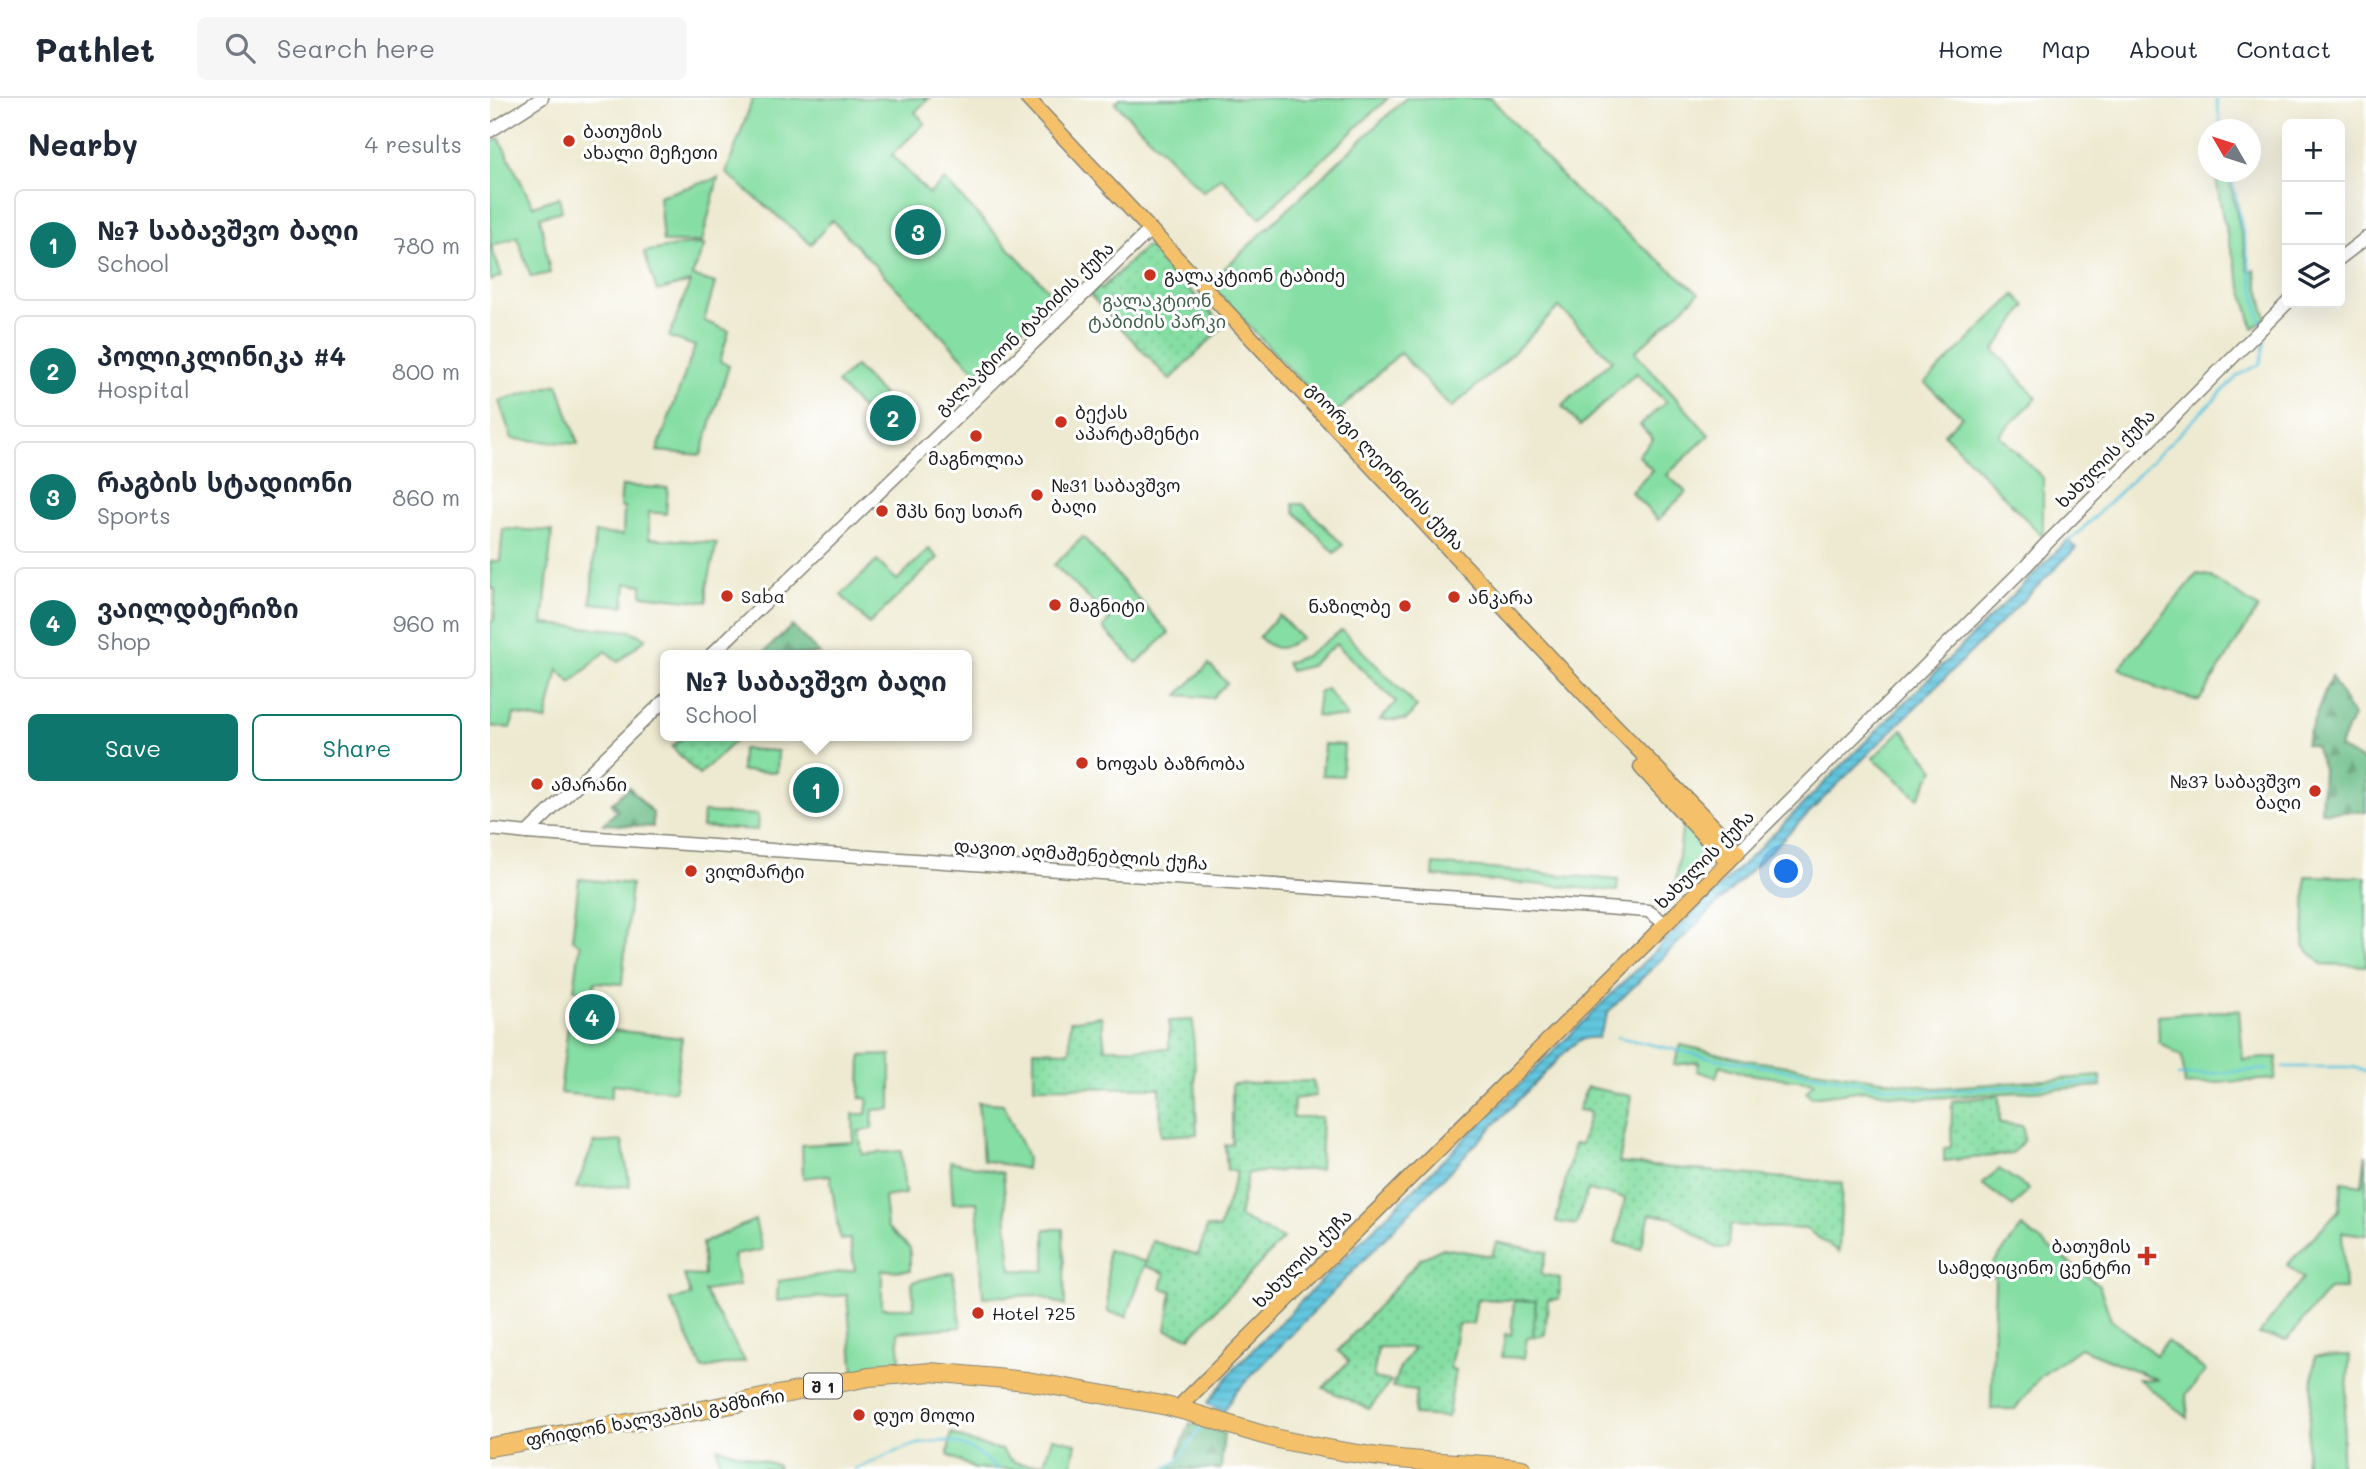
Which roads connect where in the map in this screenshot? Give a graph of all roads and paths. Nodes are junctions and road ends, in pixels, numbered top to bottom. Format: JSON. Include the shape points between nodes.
{"nodes":[{"id":1,"x":542,"y":98,"type":"edge"},
{"id":2,"x":1016,"y":98,"type":"edge"},
{"id":3,"x":1027,"y":98,"type":"edge"},
{"id":4,"x":490,"y":131,"type":"edge"},
{"id":5,"x":1147,"y":232,"type":"junction"},
{"id":6,"x":2366,"y":238,"type":"edge"},
{"id":7,"x":2345,"y":254,"type":"edge"},
{"id":8,"x":2282,"y":308,"type":"edge"},
{"id":9,"x":716,"y":650,"type":"edge"},
{"id":10,"x":660,"y":705,"type":"edge"},
{"id":11,"x":490,"y":829,"type":"edge"},
{"id":12,"x":527,"y":833,"type":"junction"},
{"id":13,"x":1733,"y":857,"type":"junction"},
{"id":14,"x":1666,"y":924,"type":"junction"},
{"id":15,"x":1185,"y":1410,"type":"junction"},
{"id":16,"x":490,"y":1447,"type":"edge"},
{"id":17,"x":1397,"y":1464,"type":"edge"},
{"id":18,"x":1522,"y":1469,"type":"edge"}],
"edges":[{"from":1,"to":4,"type":"street"},
{"from":2,"to":5,"type":"main road","name":"გიორგი ლეონიძის ქუჩა"},
{"from":3,"to":5,"type":"main road","name":"გიორგი ლეონიძის ქუჩა"},
{"from":5,"to":9,"type":"street","name":"გალაკტიონ ტაბიძის ქუჩა"},
{"from":5,"to":13,"type":"main road","name":"გიორგი ლეონიძის ქუჩა"},
{"from":6,"to":7,"type":"street"},
{"from":8,"to":13,"type":"street","name":"ხახულის ქუჩა"},
{"from":10,"to":12,"type":"street"},
{"from":11,"to":12,"type":"street","name":"დავით აღმაშენებლის ქუჩა"},
{"from":12,"to":14,"type":"street","name":"დავით აღმაშენებლის ქუჩა","via":[[1648,911]]},
{"from":13,"to":14,"type":"main road","name":"ხახულის ქუჩა"},
{"from":14,"to":15,"type":"main road","name":"ხახულის ქუჩა"},
{"from":15,"to":16,"type":"highway","name":"ფრიდონ ხალვაშის გამზირი","number":"შ 1","via":[[1027,1381],[932,1372],[869,1377]]},
{"from":15,"to":17,"type":"highway","name":"ფრიდონ ხალვაშის გამზირი","number":"შ 1","via":[[1289,1441]]},
{"from":17,"to":18,"type":"highway","name":"ფრიდონ ხალვაშის გამზირი","number":"შ 1"}]}
